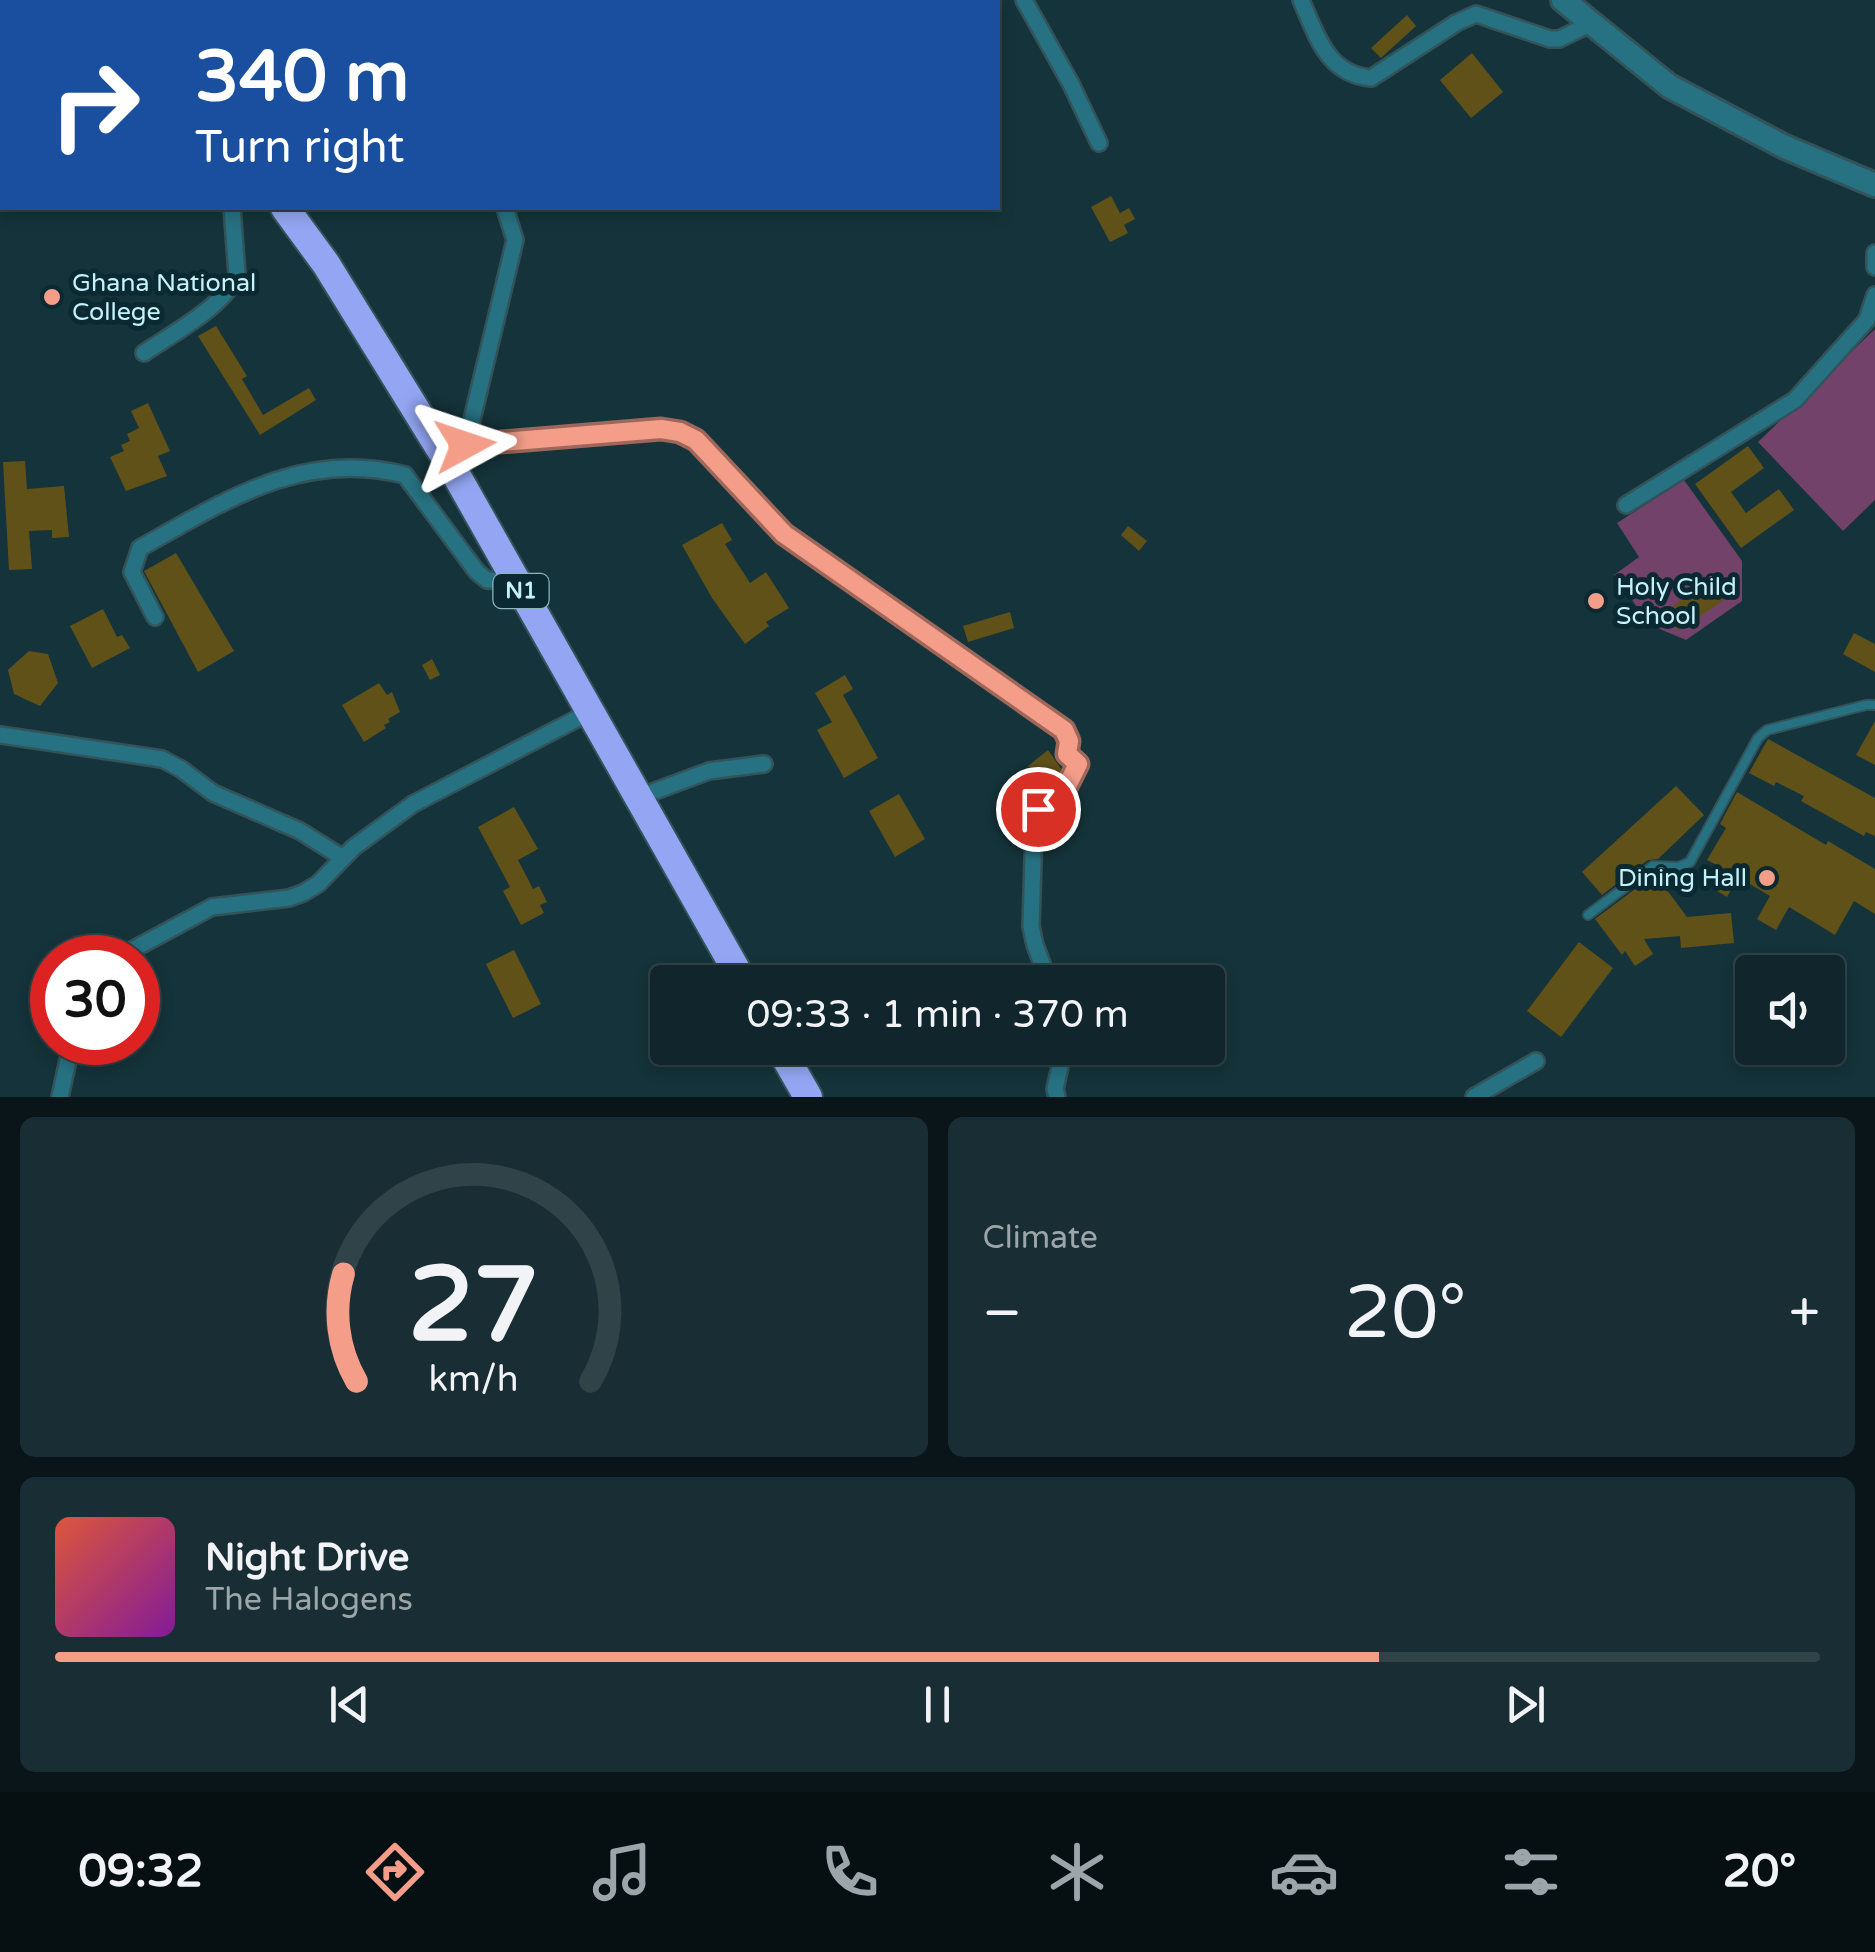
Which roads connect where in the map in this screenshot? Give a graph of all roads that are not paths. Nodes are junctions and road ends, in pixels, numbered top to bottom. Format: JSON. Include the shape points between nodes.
{"nodes":[{"id":1,"x":1024,"y":0,"type":"edge"},
{"id":2,"x":1302,"y":0,"type":"edge"},
{"id":3,"x":1563,"y":0,"type":"edge"},
{"id":4,"x":1590,"y":24,"type":"junction"},
{"id":5,"x":1099,"y":143,"type":"dead end"},
{"id":6,"x":1875,"y":185,"type":"edge"},
{"id":7,"x":232,"y":210,"type":"edge"},
{"id":8,"x":286,"y":210,"type":"edge"},
{"id":9,"x":506,"y":210,"type":"edge"},
{"id":10,"x":1875,"y":253,"type":"edge"},
{"id":11,"x":1875,"y":267,"type":"edge"},
{"id":12,"x":1875,"y":295,"type":"edge"},
{"id":13,"x":144,"y":353,"type":"dead end"},
{"id":14,"x":465,"y":445,"type":"junction"},
{"id":15,"x":458,"y":478,"type":"junction"},
{"id":16,"x":1626,"y":505,"type":"dead end"},
{"id":17,"x":517,"y":582,"type":"junction"},
{"id":18,"x":155,"y":617,"type":"dead end"},
{"id":19,"x":1875,"y":705,"type":"edge"},
{"id":20,"x":590,"y":712,"type":"junction"},
{"id":21,"x":0,"y":735,"type":"edge"},
{"id":22,"x":764,"y":764,"type":"dead end"},
{"id":23,"x":638,"y":796,"type":"junction"},
{"id":24,"x":343,"y":858,"type":"junction"},
{"id":25,"x":1588,"y":915,"type":"dead end"},
{"id":26,"x":160,"y":935,"type":"edge"},
{"id":27,"x":733,"y":965,"type":"edge"},
{"id":28,"x":1042,"y":965,"type":"edge"},
{"id":29,"x":1536,"y":1062,"type":"dead end"},
{"id":30,"x":67,"y":1065,"type":"edge"},
{"id":31,"x":790,"y":1065,"type":"edge"},
{"id":32,"x":1060,"y":1065,"type":"edge"},
{"id":33,"x":60,"y":1097,"type":"edge"},
{"id":34,"x":808,"y":1097,"type":"edge"},
{"id":35,"x":1057,"y":1097,"type":"edge"},
{"id":36,"x":1474,"y":1097,"type":"edge"}],
"edges":[{"from":1,"to":5,"type":"street"},
{"from":2,"to":4,"type":"street","via":[[1334,65],[1370,78],[1476,14],[1559,39]]},
{"from":3,"to":4,"type":"street"},
{"from":4,"to":6,"type":"street","via":[[1669,86]]},
{"from":7,"to":13,"type":"street","via":[[234,284]]},
{"from":8,"to":15,"type":"highway","number":"N1"},
{"from":9,"to":14,"type":"street","via":[[514,240]]},
{"from":10,"to":11,"type":"street"},
{"from":12,"to":16,"type":"street","via":[[1867,320],[1796,400]]},
{"from":14,"to":15,"type":"street"},
{"from":14,"to":28,"type":"street","via":[[680,432],[696,440],[784,534],[1064,730],[1067,754],[1078,764],[1066,788],[1038,809],[1034,828],[1031,926]]},
{"from":15,"to":17,"type":"highway","number":"N1"},
{"from":17,"to":18,"type":"street","via":[[487,580],[477,572],[405,475],[342,466],[274,480],[140,548],[132,572]]},
{"from":17,"to":20,"type":"highway","number":"N1"},
{"from":19,"to":25,"type":"lane","via":[[1768,730],[1690,862],[1654,866]]},
{"from":20,"to":23,"type":"highway","number":"N1"},
{"from":20,"to":24,"type":"street","via":[[413,804]]},
{"from":21,"to":24,"type":"street","via":[[172,762],[213,794],[300,831]]},
{"from":22,"to":23,"type":"street","via":[[709,770]]},
{"from":23,"to":27,"type":"highway","number":"N1"},
{"from":24,"to":26,"type":"street","via":[[303,893],[212,907]]},
{"from":29,"to":36,"type":"street"},
{"from":30,"to":33,"type":"street"},
{"from":31,"to":34,"type":"highway"},
{"from":32,"to":35,"type":"street"}]}
